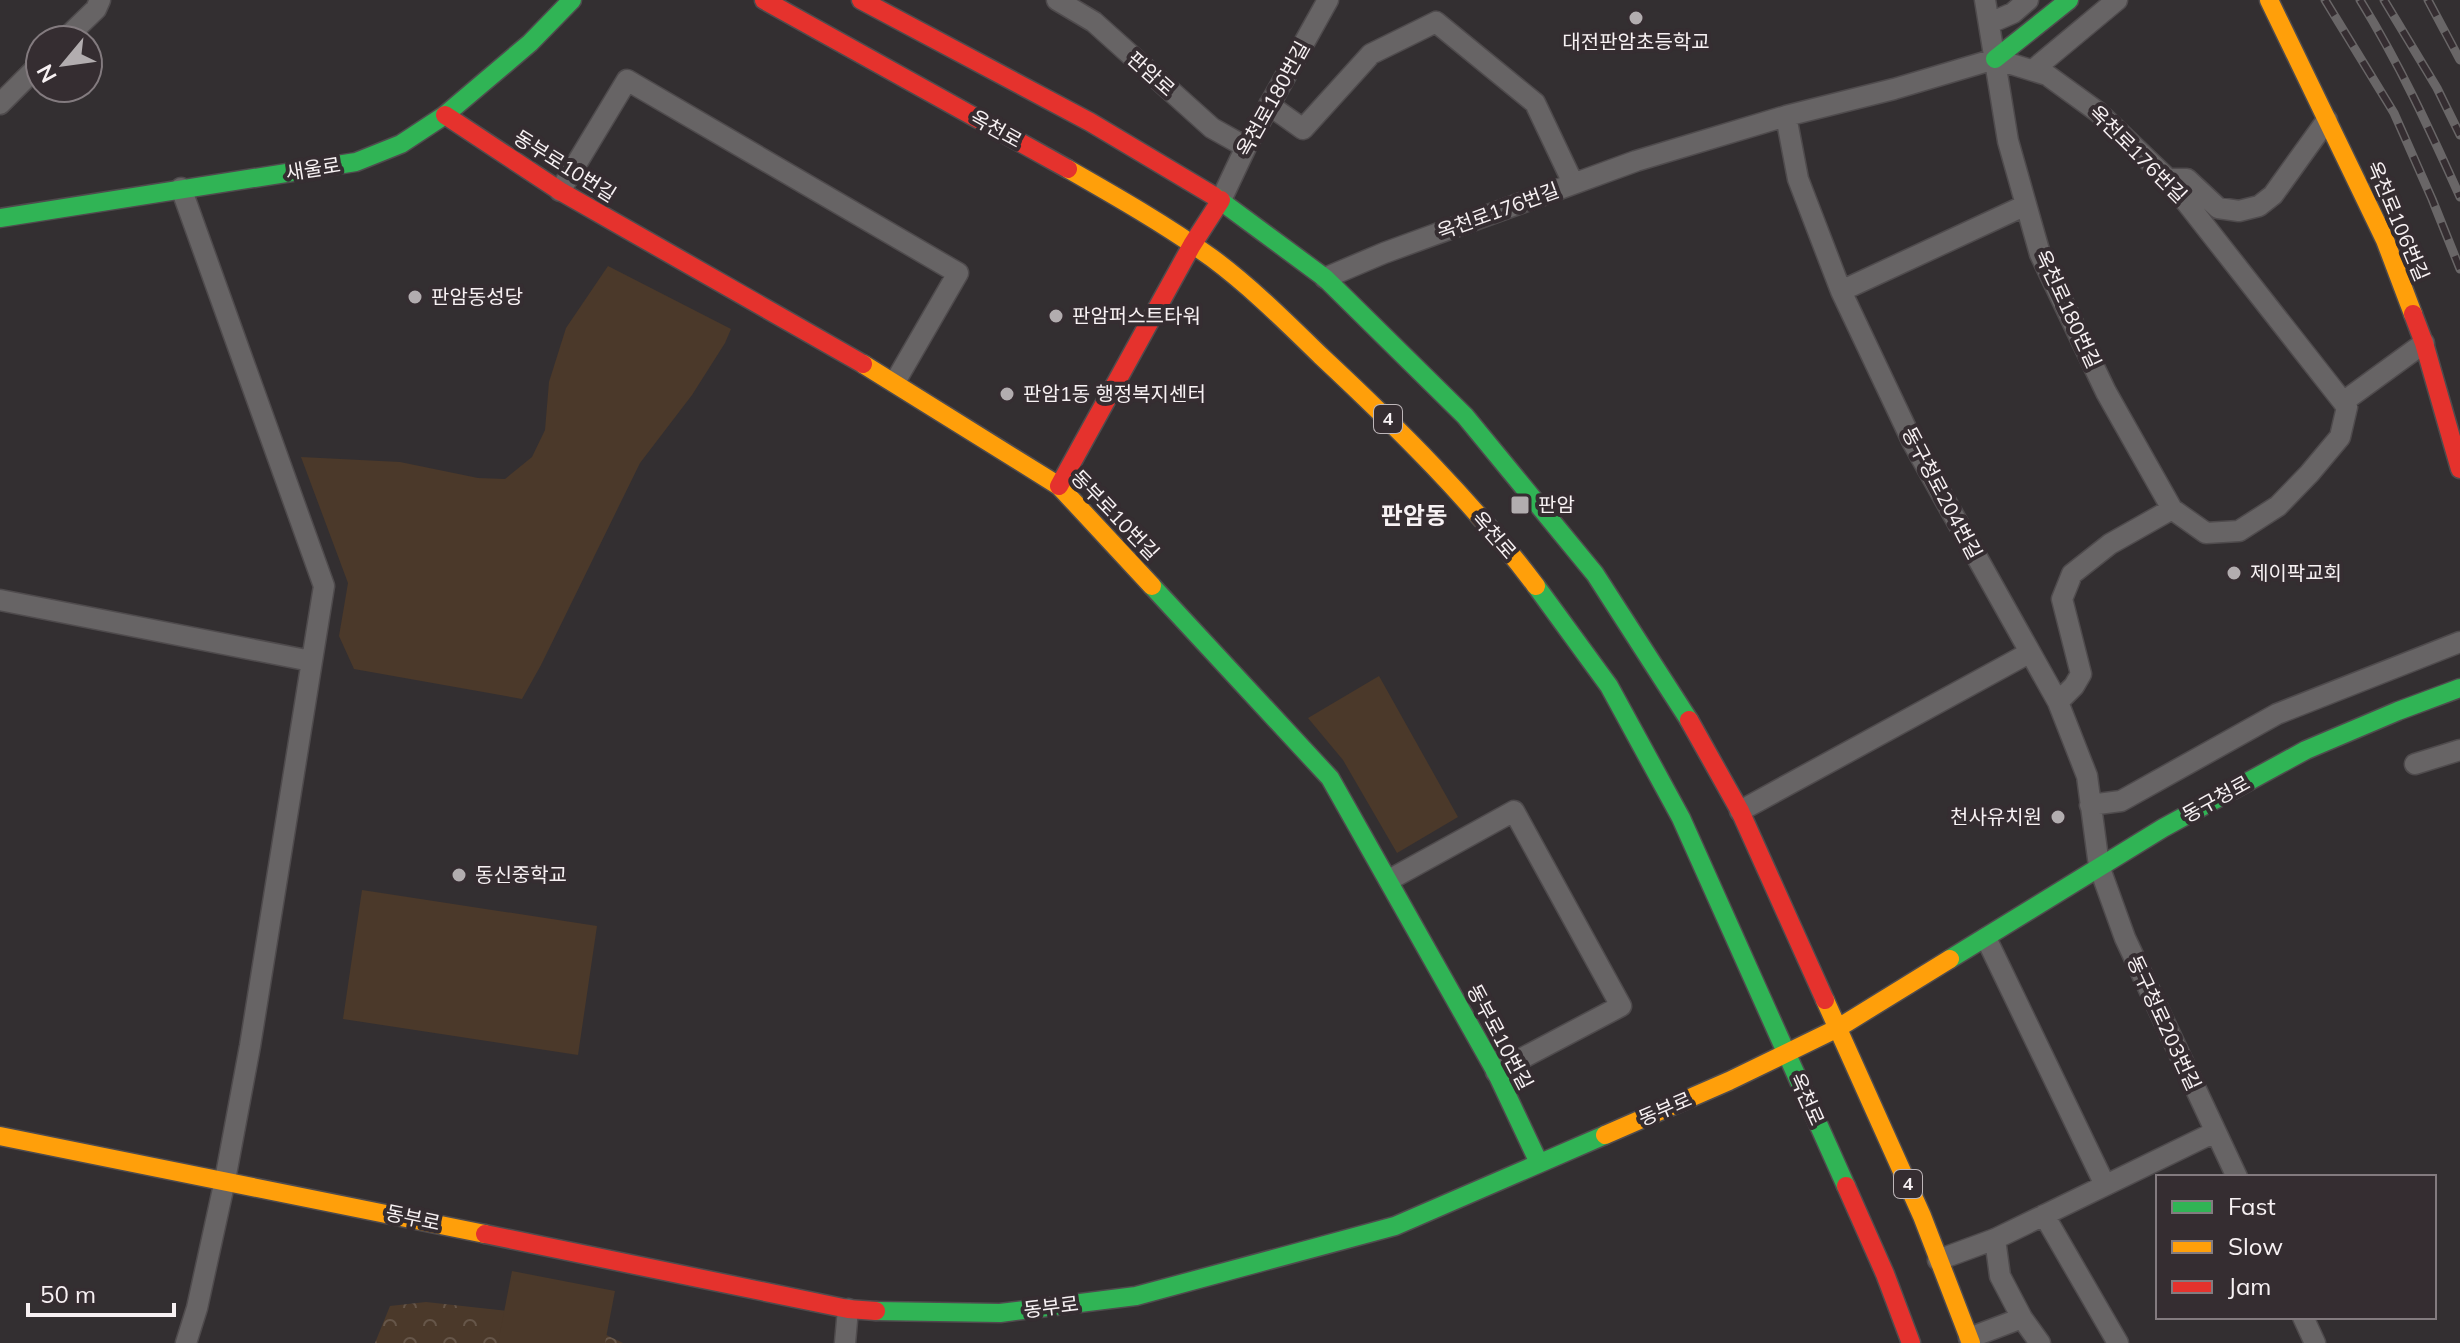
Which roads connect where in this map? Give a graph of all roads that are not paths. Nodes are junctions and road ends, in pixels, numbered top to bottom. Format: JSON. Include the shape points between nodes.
{"nodes":[{"id":1,"x":100,"y":0,"type":"edge"},
{"id":2,"x":572,"y":0,"type":"edge"},
{"id":3,"x":764,"y":0,"type":"edge"},
{"id":4,"x":861,"y":0,"type":"edge"},
{"id":5,"x":1057,"y":0,"type":"edge"},
{"id":6,"x":1328,"y":0,"type":"edge"},
{"id":7,"x":1985,"y":0,"type":"edge"},
{"id":8,"x":2028,"y":0,"type":"edge"},
{"id":9,"x":2069,"y":0,"type":"edge"},
{"id":10,"x":2117,"y":0,"type":"edge"},
{"id":11,"x":2269,"y":0,"type":"edge"},
{"id":12,"x":1990,"y":23,"type":"junction"},
{"id":13,"x":81,"y":24,"type":"edge"},
{"id":14,"x":1995,"y":59,"type":"junction"},
{"id":15,"x":2033,"y":70,"type":"junction"},
{"id":16,"x":24,"y":80,"type":"edge"},
{"id":17,"x":0,"y":104,"type":"edge"},
{"id":18,"x":1269,"y":105,"type":"junction"},
{"id":19,"x":445,"y":115,"type":"junction"},
{"id":20,"x":1786,"y":116,"type":"junction"},
{"id":21,"x":2327,"y":120,"type":"junction"},
{"id":22,"x":1246,"y":147,"type":"junction"},
{"id":23,"x":2168,"y":179,"type":"junction"},
{"id":24,"x":1573,"y":183,"type":"junction"},
{"id":25,"x":181,"y":188,"type":"junction"},
{"id":26,"x":560,"y":191,"type":"junction"},
{"id":27,"x":1221,"y":200,"type":"junction"},
{"id":28,"x":2026,"y":205,"type":"junction"},
{"id":29,"x":0,"y":218,"type":"edge"},
{"id":30,"x":1192,"y":245,"type":"junction"},
{"id":31,"x":1325,"y":278,"type":"junction"},
{"id":32,"x":1841,"y":291,"type":"junction"},
{"id":33,"x":2424,"y":343,"type":"junction"},
{"id":34,"x":895,"y":382,"type":"junction"},
{"id":35,"x":2343,"y":402,"type":"junction"},
{"id":36,"x":2460,"y":469,"type":"edge"},
{"id":37,"x":1059,"y":486,"type":"junction"},
{"id":38,"x":2172,"y":509,"type":"junction"},
{"id":39,"x":0,"y":600,"type":"edge"},
{"id":40,"x":2460,"y":642,"type":"edge"},
{"id":41,"x":2029,"y":653,"type":"junction"},
{"id":42,"x":311,"y":661,"type":"junction"},
{"id":43,"x":2460,"y":688,"type":"edge"},
{"id":44,"x":2058,"y":702,"type":"junction"},
{"id":45,"x":2460,"y":750,"type":"edge"},
{"id":46,"x":2415,"y":764,"type":"dead end"},
{"id":47,"x":2090,"y":805,"type":"junction"},
{"id":48,"x":1740,"y":811,"type":"junction"},
{"id":49,"x":2099,"y":866,"type":"junction"},
{"id":50,"x":1389,"y":880,"type":"junction"},
{"id":51,"x":1986,"y":938,"type":"junction"},
{"id":52,"x":1838,"y":1028,"type":"junction"},
{"id":53,"x":1787,"y":1054,"type":"junction"},
{"id":54,"x":1496,"y":1072,"type":"junction"},
{"id":55,"x":2215,"y":1132,"type":"junction"},
{"id":56,"x":0,"y":1136,"type":"edge"},
{"id":57,"x":1539,"y":1163,"type":"junction"},
{"id":58,"x":2236,"y":1175,"type":"edge"},
{"id":59,"x":225,"y":1180,"type":"junction"},
{"id":60,"x":2105,"y":1185,"type":"junction"},
{"id":61,"x":2044,"y":1215,"type":"junction"},
{"id":62,"x":1995,"y":1239,"type":"junction"},
{"id":63,"x":1938,"y":1260,"type":"junction"},
{"id":64,"x":848,"y":1309,"type":"junction"},
{"id":65,"x":2022,"y":1318,"type":"junction"},
{"id":66,"x":2304,"y":1319,"type":"edge"},
{"id":67,"x":1970,"y":1340,"type":"edge"},
{"id":68,"x":186,"y":1343,"type":"edge"},
{"id":69,"x":845,"y":1343,"type":"edge"},
{"id":70,"x":1911,"y":1343,"type":"edge"},
{"id":71,"x":2040,"y":1343,"type":"edge"},
{"id":72,"x":2118,"y":1343,"type":"edge"},
{"id":73,"x":2315,"y":1343,"type":"edge"}],
"edges":[{"from":1,"to":13,"type":"street"},
{"from":2,"to":19,"type":"main road","name":"새울로"},
{"from":3,"to":30,"type":"main road","name":"옥천로","number":"4","via":[[1127,202]]},
{"from":4,"to":27,"type":"main road","number":"4","via":[[1090,122]]},
{"from":5,"to":22,"type":"street","name":"판암로","via":[[1094,22],[1212,128]]},
{"from":6,"to":18,"type":"street","name":"옥천로180번길"},
{"from":7,"to":12,"type":"street","name":"옥천로180번길"},
{"from":8,"to":12,"type":"street"},
{"from":9,"to":14,"type":"main road"},
{"from":10,"to":15,"type":"street"},
{"from":11,"to":21,"type":"main road","name":"옥천로106번길"},
{"from":12,"to":14,"type":"street","name":"옥천로180번길"},
{"from":14,"to":15,"type":"street","name":"옥천로176번길"},
{"from":14,"to":20,"type":"street","name":"옥천로176번길"},
{"from":14,"to":28,"type":"street","name":"옥천로180번길","via":[[2008,141]]},
{"from":15,"to":23,"type":"street","name":"옥천로176번길","via":[[2098,112]]},
{"from":16,"to":17,"type":"street"},
{"from":18,"to":22,"type":"street","name":"옥천로180번길"},
{"from":18,"to":24,"type":"street","via":[[1303,129],[1371,54],[1436,22],[1535,103]]},
{"from":19,"to":25,"type":"main road","name":"새울로","via":[[401,144],[356,162]]},
{"from":19,"to":26,"type":"main road","name":"동부로10번길"},
{"from":20,"to":24,"type":"street","name":"옥천로176번길"},
{"from":20,"to":32,"type":"street","name":"동구청로204번길","via":[[1798,179]]},
{"from":21,"to":23,"type":"street","via":[[2273,195],[2259,206],[2239,211],[2218,208],[2187,179]]},
{"from":21,"to":33,"type":"main road","name":"옥천로106번길","via":[[2385,240]]},
{"from":22,"to":27,"type":"street","name":"옥천로180번길"},
{"from":23,"to":35,"type":"street","name":"옥천로176번길"},
{"from":24,"to":31,"type":"street","name":"옥천로176번길"},
{"from":25,"to":29,"type":"main road","name":"새울로"},
{"from":25,"to":42,"type":"street","via":[[324,586]]},
{"from":26,"to":34,"type":"main road","name":"동부로10번길"},
{"from":26,"to":34,"type":"street","via":[[627,80],[958,273]]},
{"from":27,"to":30,"type":"main road"},
{"from":27,"to":31,"type":"main road","number":"4"},
{"from":28,"to":32,"type":"street"},
{"from":28,"to":38,"type":"street","name":"옥천로180번길","via":[[2040,254],[2106,392]]},
{"from":30,"to":37,"type":"main road"},
{"from":30,"to":53,"type":"main road","name":"옥천로","number":"4","via":[[1250,289],[1384,415],[1503,542],[1609,686],[1674,804]]},
{"from":31,"to":48,"type":"main road","number":"4","via":[[1465,416],[1595,574],[1679,702]]},
{"from":32,"to":41,"type":"street","name":"동구청로204번길","via":[[1913,443]]},
{"from":33,"to":35,"type":"street"},
{"from":33,"to":36,"type":"main road","name":"옥천로106번길"},
{"from":34,"to":37,"type":"main road","name":"동부로10번길"},
{"from":35,"to":38,"type":"street","via":[[2347,407],[2340,437],[2265,515],[2239,531],[2206,533]]},
{"from":37,"to":50,"type":"main road","name":"동부로10번길","via":[[1330,778]]},
{"from":38,"to":44,"type":"street","via":[[2110,544],[2072,574],[2062,599],[2081,674]]},
{"from":39,"to":42,"type":"street"},
{"from":40,"to":47,"type":"street","via":[[2277,714],[2121,801]]},
{"from":41,"to":44,"type":"street","name":"동구청로204번길"},
{"from":41,"to":48,"type":"street"},
{"from":42,"to":59,"type":"street"},
{"from":43,"to":49,"type":"main road","name":"동구청로","via":[[2306,750]]},
{"from":44,"to":47,"type":"street","name":"동구청로204번길","via":[[2087,776]]},
{"from":45,"to":46,"type":"street"},
{"from":47,"to":49,"type":"street","name":"동구청로204번길"},
{"from":48,"to":52,"type":"main road","number":"4"},
{"from":49,"to":51,"type":"main road","name":"동구청로"},
{"from":49,"to":55,"type":"street","name":"동구청로203번길","via":[[2125,938]]},
{"from":50,"to":54,"type":"main road","name":"동부로10번길"},
{"from":50,"to":54,"type":"street","via":[[1514,811],[1621,1006]]},
{"from":51,"to":52,"type":"main road","name":"동구청로"},
{"from":51,"to":60,"type":"street"},
{"from":52,"to":53,"type":"main road","name":"동부로"},
{"from":52,"to":63,"type":"main road","number":"4"},
{"from":53,"to":57,"type":"main road","name":"동부로"},
{"from":53,"to":70,"type":"main road","name":"옥천로","number":"4"},
{"from":54,"to":57,"type":"main road","name":"동부로10번길"},
{"from":55,"to":58,"type":"street","name":"동구청로203번길"},
{"from":55,"to":60,"type":"street"},
{"from":56,"to":59,"type":"main road","name":"동부로"},
{"from":57,"to":64,"type":"main road","name":"동부로","via":[[1395,1226],[1136,1296],[1000,1313]]},
{"from":59,"to":64,"type":"main road","name":"동부로"},
{"from":59,"to":68,"type":"street"},
{"from":60,"to":61,"type":"street"},
{"from":61,"to":62,"type":"street"},
{"from":61,"to":72,"type":"street"},
{"from":62,"to":63,"type":"street"},
{"from":62,"to":65,"type":"street","via":[[2000,1276]]},
{"from":63,"to":67,"type":"main road","number":"4"},
{"from":64,"to":69,"type":"street"},
{"from":65,"to":67,"type":"street"},
{"from":65,"to":71,"type":"street"},
{"from":66,"to":73,"type":"street"}]}
